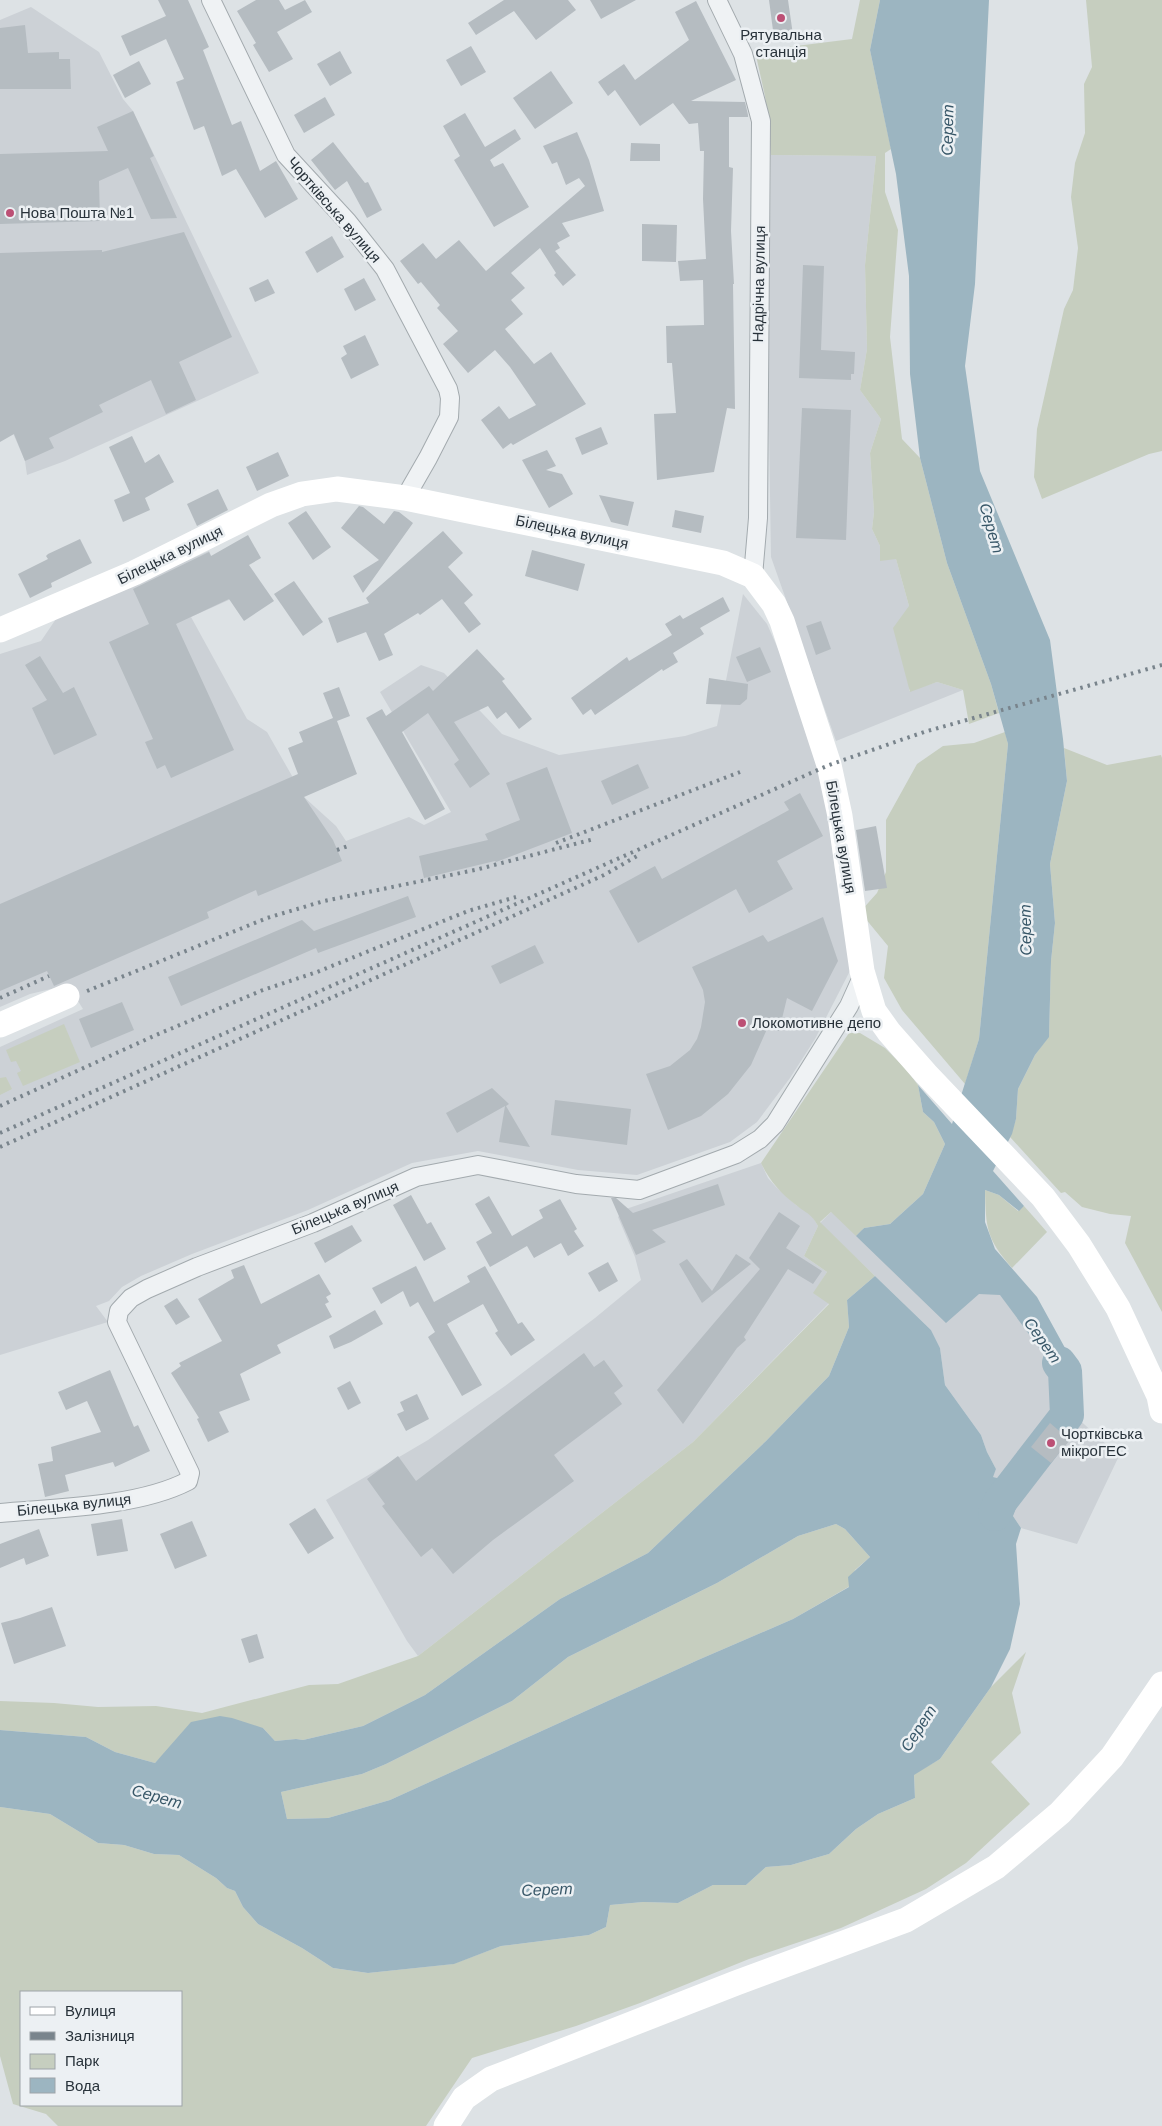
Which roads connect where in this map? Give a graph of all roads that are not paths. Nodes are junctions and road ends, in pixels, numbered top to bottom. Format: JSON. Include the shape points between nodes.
{"nodes":[{"id":1,"x":211,"y":0,"type":"edge"},
{"id":2,"x":718,"y":0,"type":"edge"},
{"id":3,"x":404,"y":498,"type":"junction"},
{"id":4,"x":753,"y":576,"type":"junction"},
{"id":5,"x":0,"y":630,"type":"edge"},
{"id":6,"x":863,"y":975,"type":"junction"},
{"id":7,"x":67,"y":996,"type":"dead end"},
{"id":8,"x":0,"y":1025,"type":"edge"},
{"id":9,"x":1162,"y":1411,"type":"edge"},
{"id":10,"x":0,"y":1513,"type":"edge"},
{"id":11,"x":1162,"y":1684,"type":"edge"},
{"id":12,"x":446,"y":2126,"type":"edge"}],
"edges":[{"from":1,"to":3,"type":"street","name":"Чортківська вулиця","via":[[286,155],[347,221],[385,270],[448,389],[449,416]]},
{"from":2,"to":4,"type":"street","name":"Надрічна вулиця","via":[[742,54],[761,121],[758,518]]},
{"from":3,"to":4,"type":"street","name":"Білецька вулиця","via":[[723,563]]},
{"from":3,"to":5,"type":"street","name":"Білецька вулиця","via":[[337,489],[286,499],[134,573]]},
{"from":4,"to":6,"type":"street","name":"Білецька вулиця","via":[[774,604],[788,639],[828,765],[840,816]]},
{"from":6,"to":9,"type":"street","name":"Білецька вулиця","via":[[874,1011],[889,1032],[1043,1197],[1079,1245],[1118,1308],[1159,1396]]},
{"from":6,"to":10,"type":"street","name":"Білецька вулиця","via":[[849,1006],[774,1124],[760,1139],[736,1154],[639,1190],[576,1184],[478,1165],[416,1177],[313,1224],[197,1267],[131,1298],[119,1310],[118,1322],[190,1473],[188,1482],[152,1495],[113,1502]]},
{"from":7,"to":8,"type":"street"},
{"from":11,"to":12,"type":"street","via":[[1112,1757],[1060,1813],[996,1867],[906,1920],[491,2079],[464,2098]]}]}
